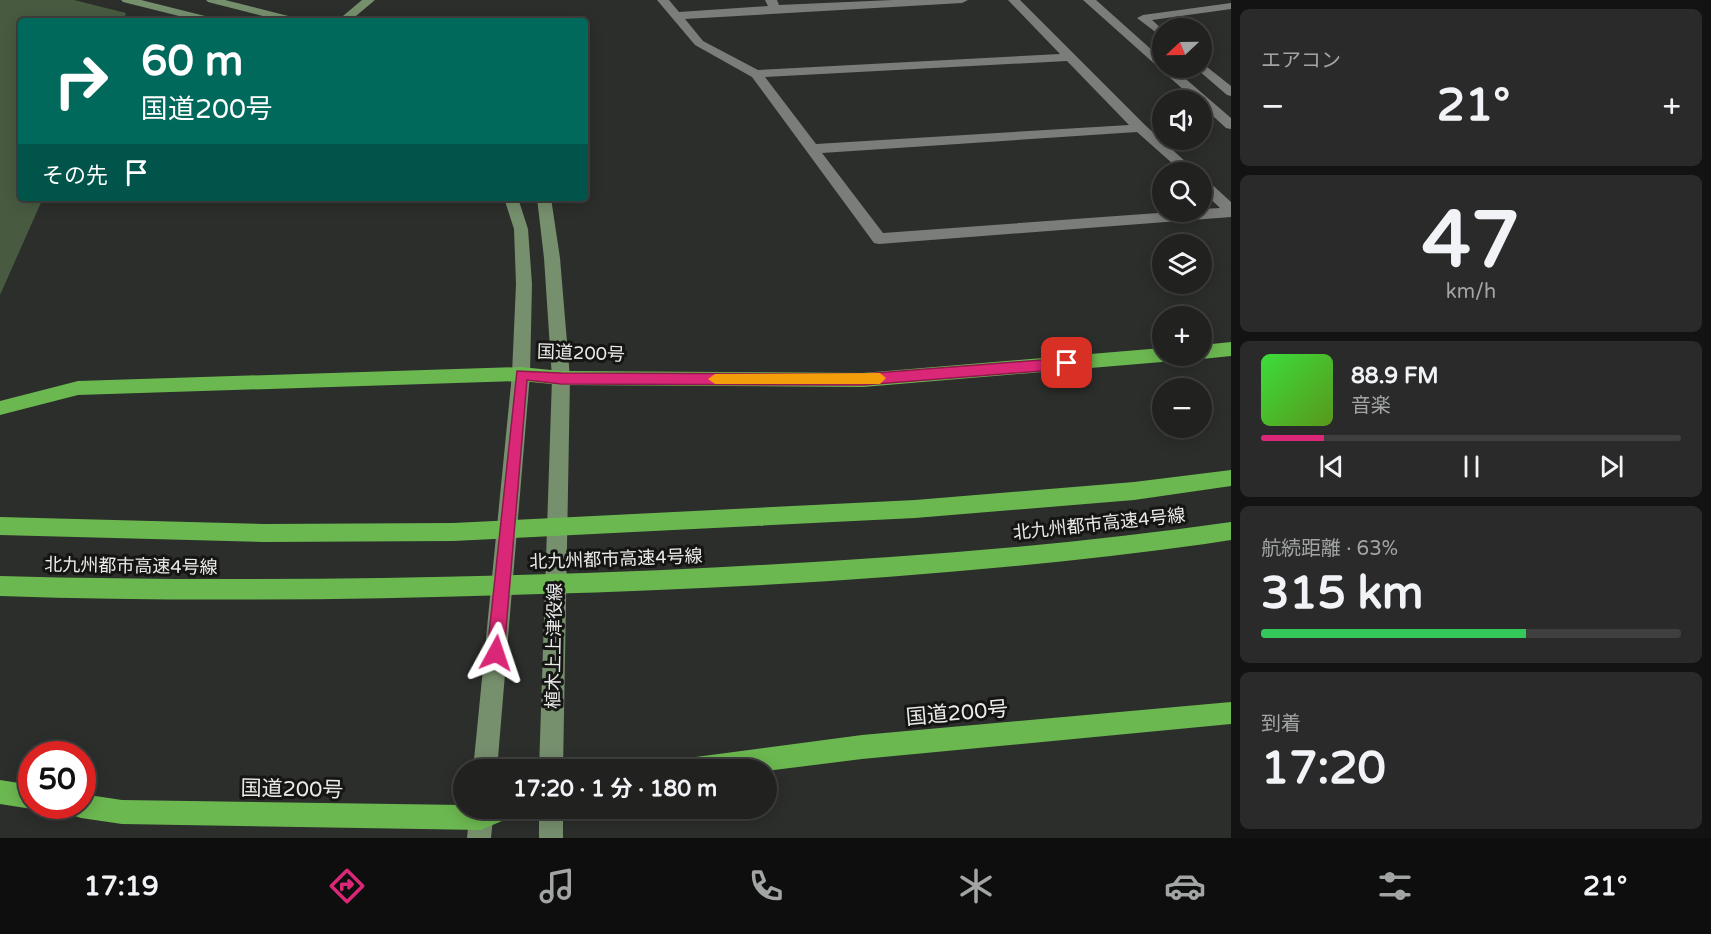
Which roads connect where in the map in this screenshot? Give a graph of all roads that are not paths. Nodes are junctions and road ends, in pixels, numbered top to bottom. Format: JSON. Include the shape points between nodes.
{"nodes":[{"id":1,"x":127,"y":0,"type":"edge"},
{"id":2,"x":212,"y":0,"type":"edge"},
{"id":3,"x":369,"y":0,"type":"edge"},
{"id":4,"x":663,"y":0,"type":"edge"},
{"id":5,"x":963,"y":0,"type":"edge"},
{"id":6,"x":1014,"y":0,"type":"edge"},
{"id":7,"x":1089,"y":0,"type":"edge"},
{"id":8,"x":773,"y":4,"type":"edge"},
{"id":9,"x":1231,"y":6,"type":"edge"},
{"id":10,"x":677,"y":16,"type":"junction"},
{"id":11,"x":201,"y":18,"type":"edge"},
{"id":12,"x":284,"y":18,"type":"edge"},
{"id":13,"x":347,"y":18,"type":"edge"},
{"id":14,"x":1152,"y":26,"type":"edge"},
{"id":15,"x":1152,"y":55,"type":"edge"},
{"id":16,"x":1072,"y":57,"type":"junction"},
{"id":17,"x":756,"y":74,"type":"junction"},
{"id":18,"x":1212,"y":75,"type":"edge"},
{"id":19,"x":1178,"y":78,"type":"edge"},
{"id":20,"x":1229,"y":89,"type":"edge"},
{"id":21,"x":1231,"y":124,"type":"edge"},
{"id":22,"x":1140,"y":128,"type":"junction"},
{"id":23,"x":812,"y":149,"type":"junction"},
{"id":24,"x":1179,"y":162,"type":"edge"},
{"id":25,"x":1212,"y":193,"type":"edge"},
{"id":26,"x":512,"y":201,"type":"edge"},
{"id":27,"x":544,"y":201,"type":"edge"},
{"id":28,"x":1231,"y":211,"type":"edge"},
{"id":29,"x":1231,"y":349,"type":"edge"},
{"id":30,"x":1212,"y":351,"type":"edge"},
{"id":31,"x":1152,"y":356,"type":"edge"},
{"id":32,"x":521,"y":374,"type":"junction"},
{"id":33,"x":561,"y":378,"type":"junction"},
{"id":34,"x":0,"y":408,"type":"edge"},
{"id":35,"x":1231,"y":478,"type":"edge"},
{"id":36,"x":0,"y":526,"type":"edge"},
{"id":37,"x":1231,"y":531,"type":"edge"},
{"id":38,"x":0,"y":586,"type":"edge"},
{"id":39,"x":1231,"y":712,"type":"edge"},
{"id":40,"x":486,"y":759,"type":"edge"},
{"id":41,"x":551,"y":759,"type":"edge"},
{"id":42,"x":771,"y":759,"type":"edge"},
{"id":43,"x":0,"y":792,"type":"edge"},
{"id":44,"x":18,"y":795,"type":"edge"},
{"id":45,"x":96,"y":808,"type":"edge"},
{"id":46,"x":453,"y":817,"type":"edge"},
{"id":47,"x":551,"y":819,"type":"edge"},
{"id":48,"x":551,"y":838,"type":"edge"}],
"edges":[{"from":1,"to":11,"type":"street"},
{"from":2,"to":12,"type":"street"},
{"from":3,"to":13,"type":"street"},
{"from":4,"to":10,"type":"street"},
{"from":5,"to":8,"type":"street"},
{"from":6,"to":16,"type":"street"},
{"from":7,"to":15,"type":"street"},
{"from":8,"to":10,"type":"street"},
{"from":9,"to":14,"type":"street","via":[[1143,18]]},
{"from":10,"to":17,"type":"street","via":[[699,44]]},
{"from":16,"to":17,"type":"street"},
{"from":16,"to":22,"type":"street"},
{"from":17,"to":23,"type":"street"},
{"from":18,"to":20,"type":"street"},
{"from":19,"to":21,"type":"street"},
{"from":22,"to":23,"type":"street"},
{"from":22,"to":24,"type":"street"},
{"from":23,"to":28,"type":"street","via":[[879,239]]},
{"from":25,"to":28,"type":"street"},
{"from":26,"to":32,"type":"street","via":[[520,229],[524,284]]},
{"from":27,"to":33,"type":"street","name":"植木上上津役線"},
{"from":29,"to":30,"type":"highway"},
{"from":31,"to":33,"type":"highway","name":"国道200号","via":[[863,380]]},
{"from":32,"to":33,"type":"highway","name":"国道200号"},
{"from":32,"to":34,"type":"highway","name":"国道200号","via":[[78,388]]},
{"from":32,"to":40,"type":"street"},
{"from":33,"to":41,"type":"street","name":"植木上上津役線"},
{"from":35,"to":36,"type":"highway","name":"北九州都市高速4号線","via":[[1111,493],[915,509],[453,532],[264,533]]},
{"from":37,"to":38,"type":"highway","name":"北九州都市高速4号線","via":[[934,563],[701,578],[249,590]]},
{"from":39,"to":42,"type":"highway","name":"国道200号"},
{"from":43,"to":44,"type":"highway"},
{"from":45,"to":46,"type":"highway","name":"国道200号","via":[[122,812]]},
{"from":47,"to":48,"type":"street"}]}
